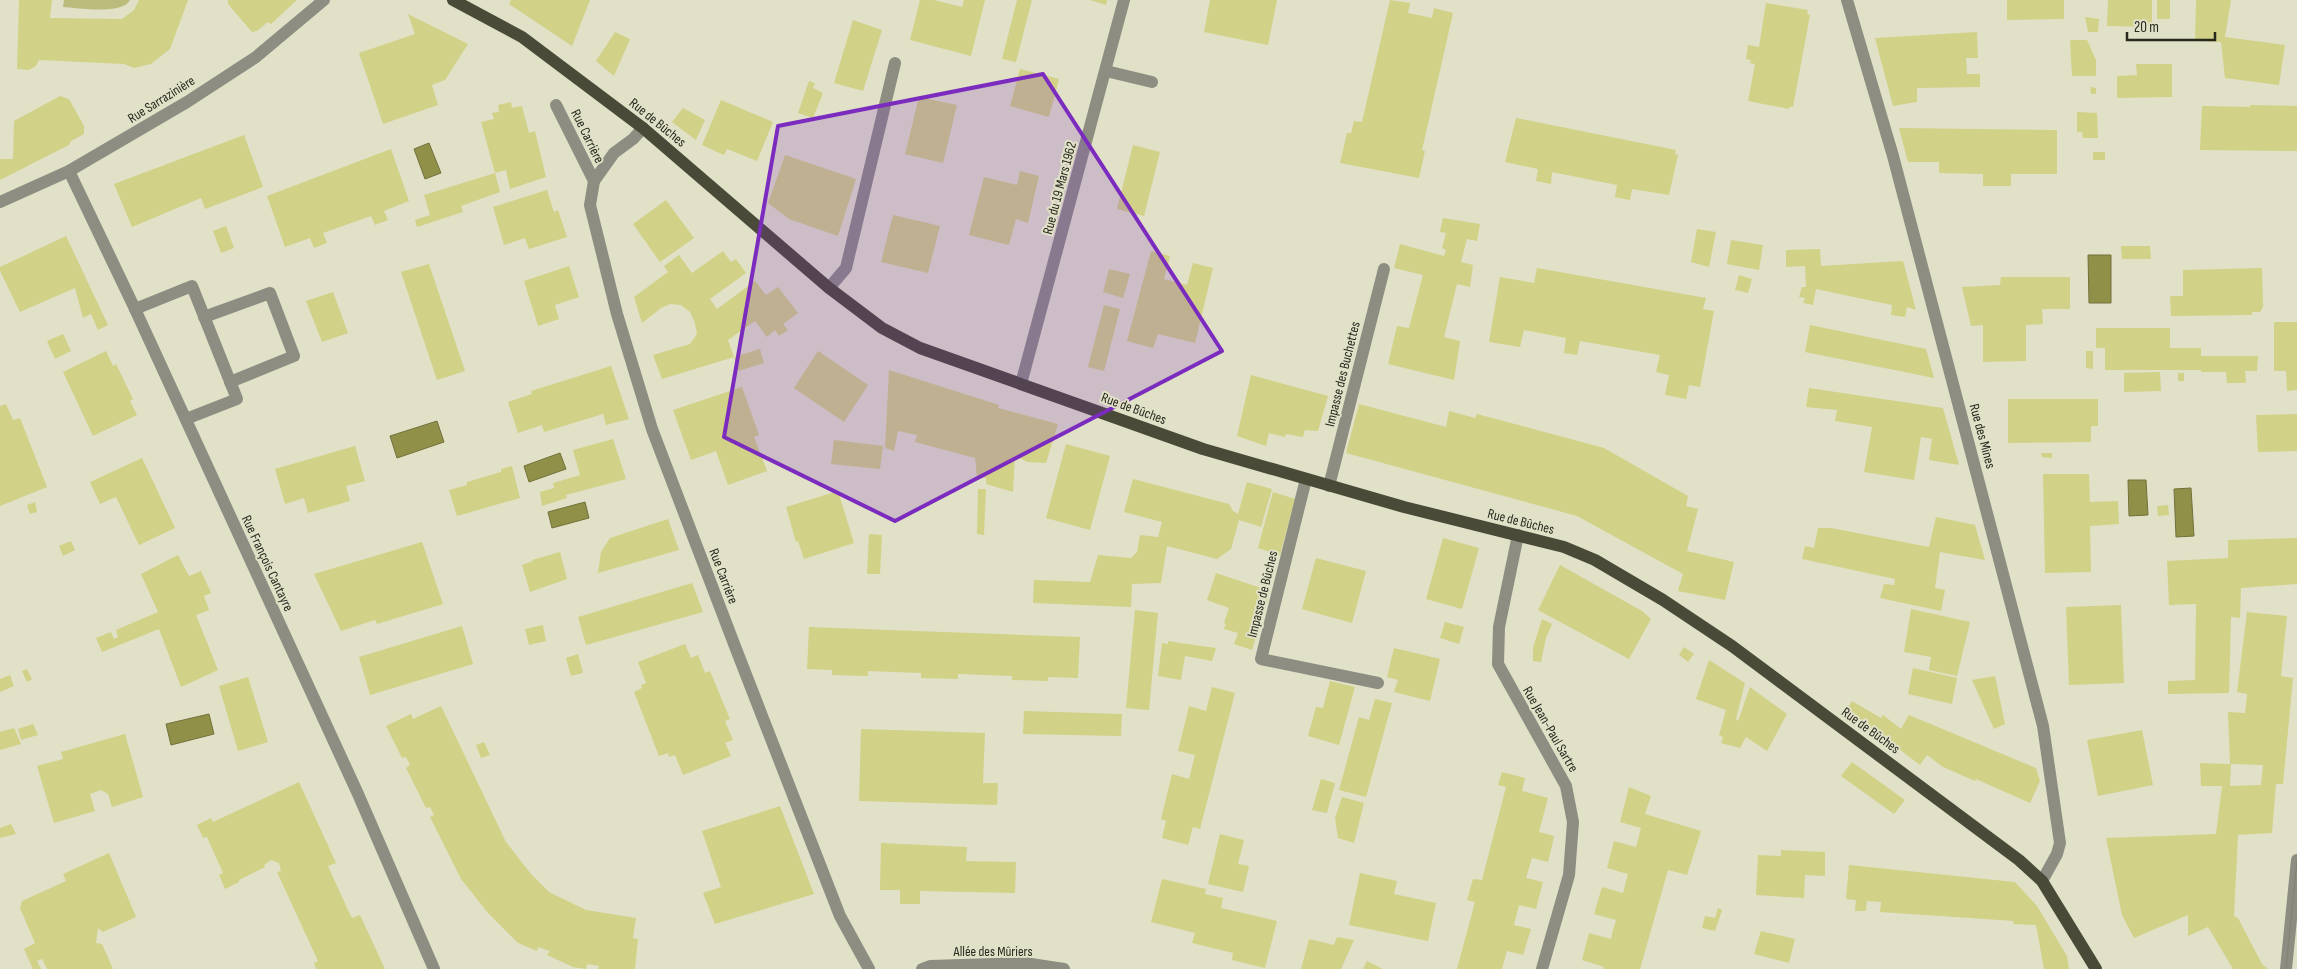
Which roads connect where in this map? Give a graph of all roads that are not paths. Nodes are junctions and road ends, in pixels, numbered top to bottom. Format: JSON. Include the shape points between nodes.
{"nodes":[{"id":1,"x":324,"y":0,"type":"edge"},
{"id":2,"x":453,"y":0,"type":"edge"},
{"id":3,"x":1124,"y":0,"type":"edge"},
{"id":4,"x":1846,"y":0,"type":"edge"},
{"id":5,"x":895,"y":63,"type":"dead end"},
{"id":6,"x":1106,"y":71,"type":"junction"},
{"id":7,"x":1152,"y":82,"type":"dead end"},
{"id":8,"x":556,"y":105,"type":"dead end"},
{"id":9,"x":643,"y":128,"type":"junction"},
{"id":10,"x":69,"y":171,"type":"junction"},
{"id":11,"x":594,"y":181,"type":"junction"},
{"id":12,"x":0,"y":202,"type":"edge"},
{"id":13,"x":1384,"y":269,"type":"dead end"},
{"id":14,"x":829,"y":288,"type":"junction"},
{"id":15,"x":136,"y":309,"type":"junction"},
{"id":16,"x":204,"y":317,"type":"junction"},
{"id":17,"x":230,"y":382,"type":"junction"},
{"id":18,"x":1021,"y":384,"type":"junction"},
{"id":19,"x":186,"y":419,"type":"junction"},
{"id":20,"x":1306,"y":479,"type":"junction"},
{"id":21,"x":1328,"y":486,"type":"junction"},
{"id":22,"x":1518,"y":535,"type":"junction"},
{"id":23,"x":1378,"y":683,"type":"dead end"},
{"id":24,"x":2297,"y":860,"type":"edge"},
{"id":25,"x":2042,"y":881,"type":"junction"},
{"id":26,"x":434,"y":969,"type":"edge"},
{"id":27,"x":869,"y":969,"type":"edge"},
{"id":28,"x":922,"y":969,"type":"edge"},
{"id":29,"x":1064,"y":969,"type":"edge"},
{"id":30,"x":1542,"y":969,"type":"edge"},
{"id":31,"x":2096,"y":969,"type":"edge"},
{"id":32,"x":2286,"y":969,"type":"edge"}],
"edges":[{"from":1,"to":10,"type":"street","name":"Rue Sarrazinière","via":[[248,62]]},
{"from":2,"to":9,"type":"main road","name":"Rue de Bûches","via":[[522,37]]},
{"from":3,"to":6,"type":"street","name":"Rue du 19 Mars 1962"},
{"from":4,"to":25,"type":"street","name":"Rue des Mines","via":[[1894,156],[2043,726],[2060,843]]},
{"from":5,"to":14,"type":"street","via":[[846,268]]},
{"from":6,"to":7,"type":"street"},
{"from":6,"to":18,"type":"street","name":"Rue du 19 Mars 1962"},
{"from":8,"to":11,"type":"street","name":"Rue Carrière"},
{"from":9,"to":11,"type":"street","name":"Rue Carrière","via":[[614,153]]},
{"from":9,"to":14,"type":"main road","name":"Rue de Bûches"},
{"from":10,"to":12,"type":"street","name":"Rue Sarrazinière"},
{"from":10,"to":15,"type":"street","name":"Rue François Cantayre"},
{"from":11,"to":27,"type":"street","name":"Rue Carrière","via":[[590,205],[592,214],[617,314],[652,429],[840,916]]},
{"from":13,"to":21,"type":"street","name":"Impasse des Buchettes"},
{"from":14,"to":18,"type":"main road","name":"Rue de Bûches","via":[[882,328],[920,348]]},
{"from":15,"to":16,"type":"street","via":[[192,286]]},
{"from":15,"to":19,"type":"street","name":"Rue François Cantayre"},
{"from":16,"to":17,"type":"street"},
{"from":16,"to":17,"type":"street","via":[[270,293],[294,356]]},
{"from":17,"to":19,"type":"street","via":[[237,398]]},
{"from":18,"to":20,"type":"main road","name":"Rue de Bûches","via":[[1203,449]]},
{"from":19,"to":26,"type":"street","name":"Rue François Cantayre","via":[[358,794]]},
{"from":20,"to":21,"type":"main road","name":"Rue de Bûches"},
{"from":20,"to":23,"type":"street","name":"Impasse de Bûches","via":[[1261,659]]},
{"from":21,"to":22,"type":"main road","name":"Rue de Bûches"},
{"from":22,"to":25,"type":"main road","name":"Rue de Bûches","via":[[1564,547],[1595,560],[1663,600],[1732,646],[1967,820]]},
{"from":22,"to":30,"type":"street","name":"Rue Jean-Paul Sartre","via":[[1499,626],[1498,664],[1566,786],[1573,822],[1569,875]]},
{"from":24,"to":32,"type":"street"},
{"from":25,"to":31,"type":"main road","name":"Rue de Bûches"},
{"from":28,"to":29,"type":"street","name":"Allée des Mûriers","via":[[930,966],[1024,963]]}]}
